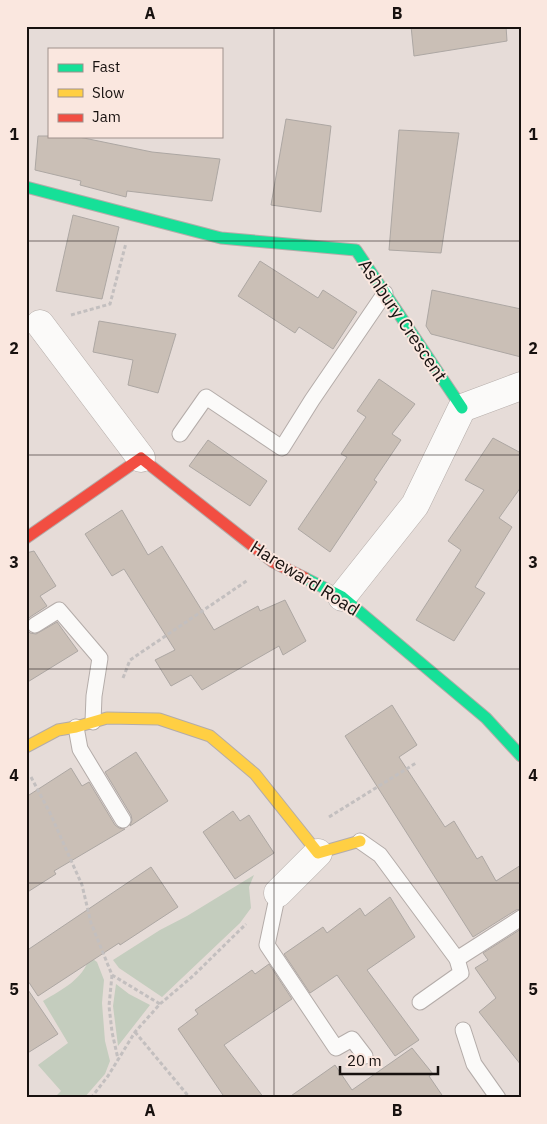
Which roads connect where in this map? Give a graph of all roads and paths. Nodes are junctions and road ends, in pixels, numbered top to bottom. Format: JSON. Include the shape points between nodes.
{"nodes":[{"id":1,"x":26,"y":187,"type":"edge"},
{"id":2,"x":133,"y":214,"type":"junction"},
{"id":3,"x":385,"y":293,"type":"junction"},
{"id":4,"x":40,"y":324,"type":"joint"},
{"id":5,"x":521,"y":386,"type":"edge"},
{"id":6,"x":462,"y":408,"type":"junction"},
{"id":7,"x":180,"y":434,"type":"dead end"},
{"id":8,"x":141,"y":458,"type":"junction"},
{"id":9,"x":26,"y":538,"type":"edge"},
{"id":10,"x":273,"y":562,"type":"junction"},
{"id":11,"x":342,"y":597,"type":"junction"},
{"id":12,"x":35,"y":625,"type":"dead end"},
{"id":13,"x":100,"y":720,"type":"junction"},
{"id":14,"x":76,"y":727,"type":"junction"},
{"id":15,"x":26,"y":747,"type":"edge"},
{"id":16,"x":521,"y":756,"type":"edge"},
{"id":17,"x":416,"y":763,"type":"dead end"},
{"id":18,"x":30,"y":776,"type":"dead end"},
{"id":19,"x":123,"y":820,"type":"dead end"},
{"id":20,"x":360,"y":840,"type":"joint"},
{"id":21,"x":310,"y":843,"type":"junction"},
{"id":22,"x":278,"y":893,"type":"junction"},
{"id":23,"x":521,"y":918,"type":"edge"},
{"id":24,"x":457,"y":959,"type":"junction"},
{"id":25,"x":112,"y":975,"type":"junction"},
{"id":26,"x":420,"y":1002,"type":"dead end"},
{"id":27,"x":160,"y":1004,"type":"junction"},
{"id":28,"x":463,"y":1030,"type":"dead end"},
{"id":29,"x":135,"y":1032,"type":"junction"},
{"id":30,"x":364,"y":1056,"type":"dead end"},
{"id":31,"x":118,"y":1060,"type":"junction"},
{"id":32,"x":91,"y":1098,"type":"edge"},
{"id":33,"x":190,"y":1098,"type":"edge"},
{"id":34,"x":498,"y":1098,"type":"edge"}],
"edges":[{"from":1,"to":2,"type":"street","name":"Ashbury Crescent"},
{"from":2,"to":3,"type":"street","name":"Ashbury Crescent","via":[[221,238],[356,250]]},
{"from":2,"to":4,"type":"path","via":[[110,304]]},
{"from":3,"to":6,"type":"street","name":"Ashbury Crescent"},
{"from":3,"to":7,"type":"lane","via":[[282,448],[206,397]]},
{"from":4,"to":8,"type":"street","name":"Hareward Road"},
{"from":5,"to":6,"type":"street"},
{"from":6,"to":11,"type":"street","via":[[416,505]]},
{"from":8,"to":9,"type":"street"},
{"from":8,"to":10,"type":"street","name":"Hareward Road"},
{"from":10,"to":11,"type":"street","name":"Hareward Road"},
{"from":10,"to":13,"type":"path","via":[[130,660]]},
{"from":11,"to":16,"type":"street","name":"Hareward Road","via":[[486,718]]},
{"from":12,"to":13,"type":"lane","via":[[59,610],[100,658],[94,696]]},
{"from":13,"to":14,"type":"street"},
{"from":13,"to":21,"type":"street","via":[[158,719],[210,736],[255,774]]},
{"from":14,"to":15,"type":"street","via":[[58,730]]},
{"from":14,"to":19,"type":"lane","via":[[80,749]]},
{"from":17,"to":21,"type":"path"},
{"from":18,"to":25,"type":"path","via":[[82,885],[90,923]]},
{"from":20,"to":21,"type":"street"},
{"from":20,"to":24,"type":"lane","via":[[380,855]]},
{"from":21,"to":22,"type":"street"},
{"from":22,"to":27,"type":"path"},
{"from":22,"to":30,"type":"lane","via":[[267,945],[336,1048],[352,1038]]},
{"from":23,"to":24,"type":"lane"},
{"from":24,"to":26,"type":"lane","via":[[460,973]]},
{"from":25,"to":27,"type":"path"},
{"from":25,"to":31,"type":"path","via":[[109,1006]]},
{"from":27,"to":29,"type":"path"},
{"from":28,"to":34,"type":"lane","via":[[474,1064]]},
{"from":29,"to":31,"type":"path"},
{"from":29,"to":33,"type":"path"},
{"from":31,"to":32,"type":"path"}]}
